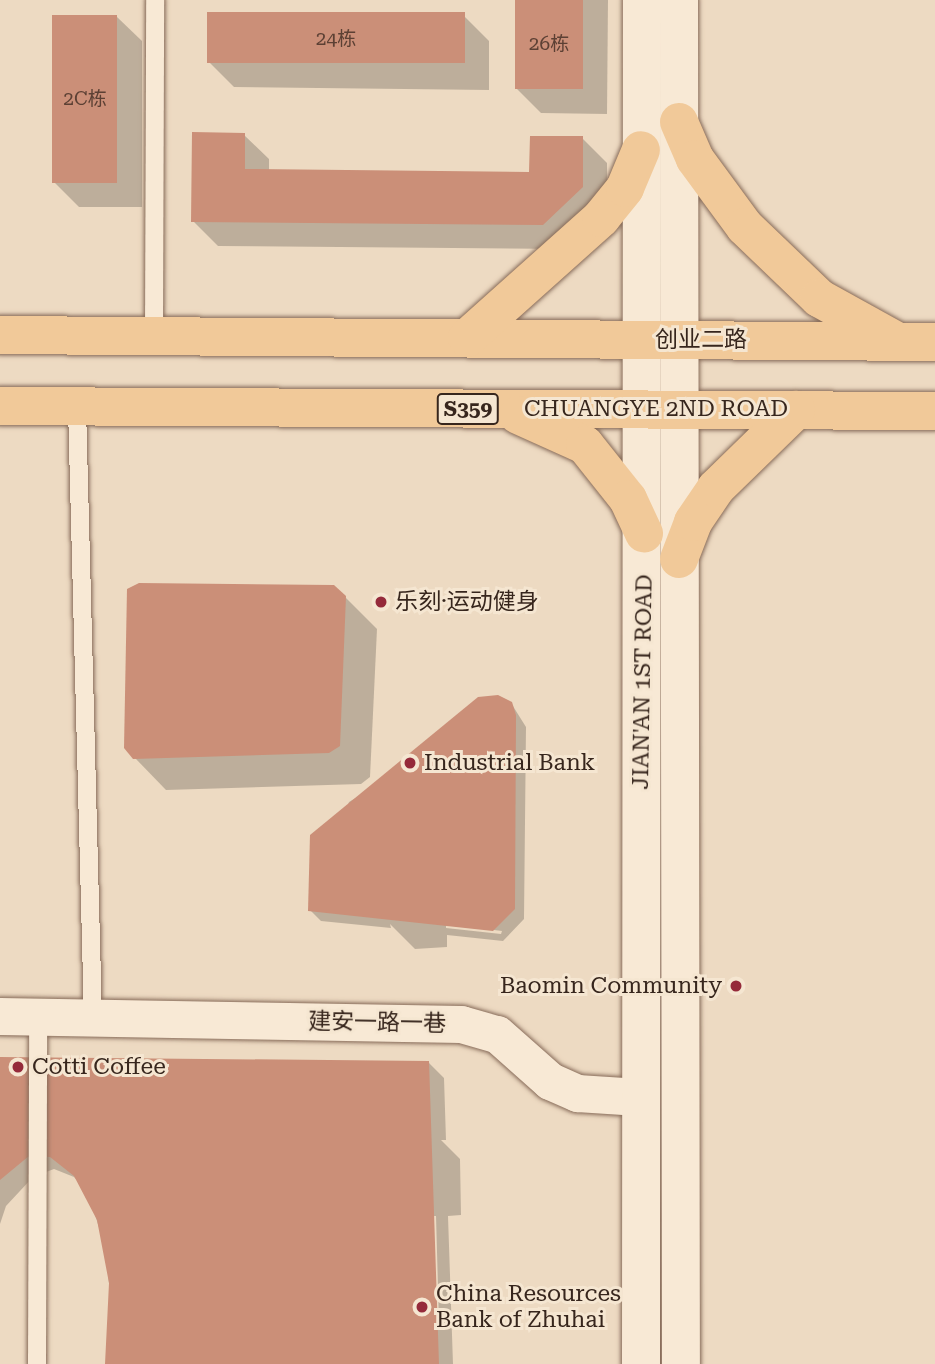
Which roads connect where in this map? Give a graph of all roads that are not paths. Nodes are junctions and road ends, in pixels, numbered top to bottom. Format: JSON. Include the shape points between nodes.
{"nodes":[{"id":1,"x":155,"y":0,"type":"edge"},
{"id":2,"x":642,"y":0,"type":"edge"},
{"id":3,"x":680,"y":0,"type":"edge"},
{"id":4,"x":679,"y":122,"type":"junction"},
{"id":5,"x":641,"y":150,"type":"junction"},
{"id":6,"x":935,"y":331,"type":"edge"},
{"id":7,"x":0,"y":335,"type":"edge"},
{"id":8,"x":154,"y":336,"type":"junction"},
{"id":9,"x":467,"y":338,"type":"junction"},
{"id":10,"x":661,"y":340,"type":"junction"},
{"id":11,"x":897,"y":341,"type":"junction"},
{"id":12,"x":935,"y":342,"type":"edge"},
{"id":13,"x":0,"y":407,"type":"edge"},
{"id":14,"x":76,"y":407,"type":"junction"},
{"id":15,"x":503,"y":409,"type":"junction"},
{"id":16,"x":661,"y":410,"type":"junction"},
{"id":17,"x":796,"y":410,"type":"junction"},
{"id":18,"x":895,"y":411,"type":"junction"},
{"id":19,"x":935,"y":411,"type":"edge"},
{"id":20,"x":935,"y":421,"type":"edge"},
{"id":21,"x":644,"y":534,"type":"junction"},
{"id":22,"x":679,"y":559,"type":"junction"},
{"id":23,"x":0,"y":1016,"type":"edge"},
{"id":24,"x":37,"y":1017,"type":"junction"},
{"id":25,"x":93,"y":1018,"type":"junction"},
{"id":26,"x":639,"y":1097,"type":"junction"},
{"id":27,"x":37,"y":1364,"type":"edge"},
{"id":28,"x":641,"y":1364,"type":"edge"},
{"id":29,"x":681,"y":1364,"type":"edge"}],
"edges":[{"from":1,"to":8,"type":"lane"},
{"from":2,"to":5,"type":"main road","name":"JIAN'AN 1ST ROAD"},
{"from":3,"to":4,"type":"main road","name":"JIAN'AN 1ST ROAD"},
{"from":4,"to":10,"type":"main road","name":"JIAN'AN 1ST ROAD"},
{"from":4,"to":11,"type":"main road","via":[[701,168],[745,226],[819,298]]},
{"from":5,"to":9,"type":"main road","via":[[625,188],[601,218]]},
{"from":5,"to":10,"type":"main road","name":"JIAN'AN 1ST ROAD"},
{"from":6,"to":11,"type":"main road"},
{"from":7,"to":8,"type":"main road"},
{"from":8,"to":9,"type":"main road"},
{"from":9,"to":10,"type":"main road","name":"创业二路"},
{"from":10,"to":11,"type":"main road","name":"创业二路"},
{"from":10,"to":16,"type":"main road","name":"JIAN'AN 1ST ROAD"},
{"from":11,"to":12,"type":"main road","name":"创业二路"},
{"from":13,"to":14,"type":"main road","name":"CHUANGYE 2ND ROAD","number":"S359"},
{"from":14,"to":15,"type":"main road","name":"CHUANGYE 2ND ROAD","number":"S359"},
{"from":14,"to":25,"type":"lane"},
{"from":15,"to":16,"type":"main road","name":"CHUANGYE 2ND ROAD","number":"S359"},
{"from":15,"to":21,"type":"main road","via":[[585,445],[628,499]]},
{"from":16,"to":17,"type":"main road","name":"CHUANGYE 2ND ROAD","number":"S359"},
{"from":16,"to":21,"type":"main road","name":"JIAN'AN 1ST ROAD"},
{"from":16,"to":22,"type":"main road","name":"JIAN'AN 1ST ROAD"},
{"from":17,"to":18,"type":"main road","name":"CHUANGYE 2ND ROAD","number":"S359"},
{"from":17,"to":22,"type":"main road","via":[[716,488],[693,522]]},
{"from":18,"to":19,"type":"main road","name":"CHUANGYE 2ND ROAD","number":"S359"},
{"from":18,"to":20,"type":"main road"},
{"from":21,"to":26,"type":"main road","name":"JIAN'AN 1ST ROAD"},
{"from":22,"to":29,"type":"main road","name":"JIAN'AN 1ST ROAD"},
{"from":23,"to":24,"type":"street","name":"建安一路一巷"},
{"from":24,"to":25,"type":"street","name":"建安一路一巷"},
{"from":24,"to":27,"type":"lane"},
{"from":25,"to":26,"type":"street","name":"建安一路一巷","via":[[461,1024],[497,1034],[550,1081],[577,1093]]},
{"from":26,"to":28,"type":"main road","name":"JIAN'AN 1ST ROAD"}]}
